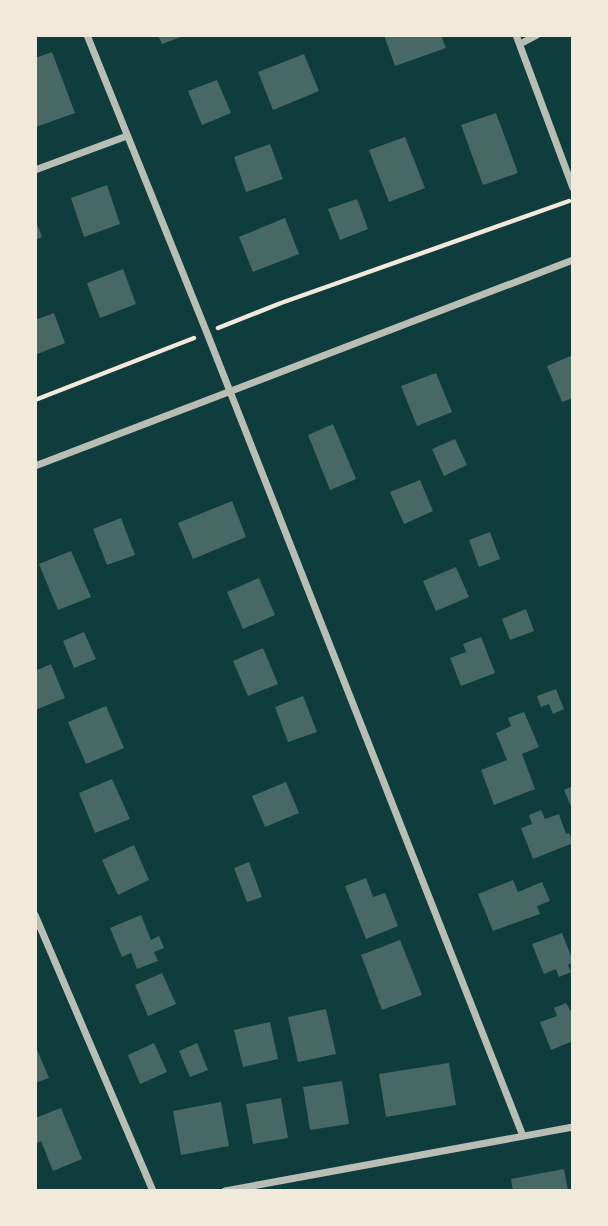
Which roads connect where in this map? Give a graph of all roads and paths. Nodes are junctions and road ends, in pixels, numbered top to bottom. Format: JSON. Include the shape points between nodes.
{"nodes":[{"id":1,"x":87,"y":35,"type":"edge"},
{"id":2,"x":516,"y":35,"type":"edge"},
{"id":3,"x":537,"y":35,"type":"edge"},
{"id":4,"x":520,"y":44,"type":"junction"},
{"id":5,"x":127,"y":136,"type":"junction"},
{"id":6,"x":35,"y":170,"type":"edge"},
{"id":7,"x":573,"y":188,"type":"edge"},
{"id":8,"x":573,"y":200,"type":"edge"},
{"id":9,"x":573,"y":260,"type":"edge"},
{"id":10,"x":207,"y":333,"type":"junction"},
{"id":11,"x":230,"y":390,"type":"junction"},
{"id":12,"x":35,"y":400,"type":"edge"},
{"id":13,"x":35,"y":466,"type":"edge"},
{"id":14,"x":35,"y":915,"type":"edge"},
{"id":15,"x":573,"y":1127,"type":"edge"},
{"id":16,"x":523,"y":1136,"type":"junction"},
{"id":17,"x":153,"y":1191,"type":"edge"},
{"id":18,"x":225,"y":1191,"type":"edge"}],
"edges":[{"from":1,"to":5,"type":"street"},
{"from":2,"to":4,"type":"street"},
{"from":3,"to":4,"type":"street"},
{"from":4,"to":7,"type":"street"},
{"from":5,"to":6,"type":"street"},
{"from":5,"to":10,"type":"street"},
{"from":8,"to":10,"type":"path"},
{"from":9,"to":11,"type":"street"},
{"from":10,"to":11,"type":"street"},
{"from":10,"to":12,"type":"path"},
{"from":11,"to":13,"type":"street"},
{"from":11,"to":16,"type":"street"},
{"from":14,"to":17,"type":"street"},
{"from":15,"to":16,"type":"street"},
{"from":16,"to":18,"type":"street"}]}
